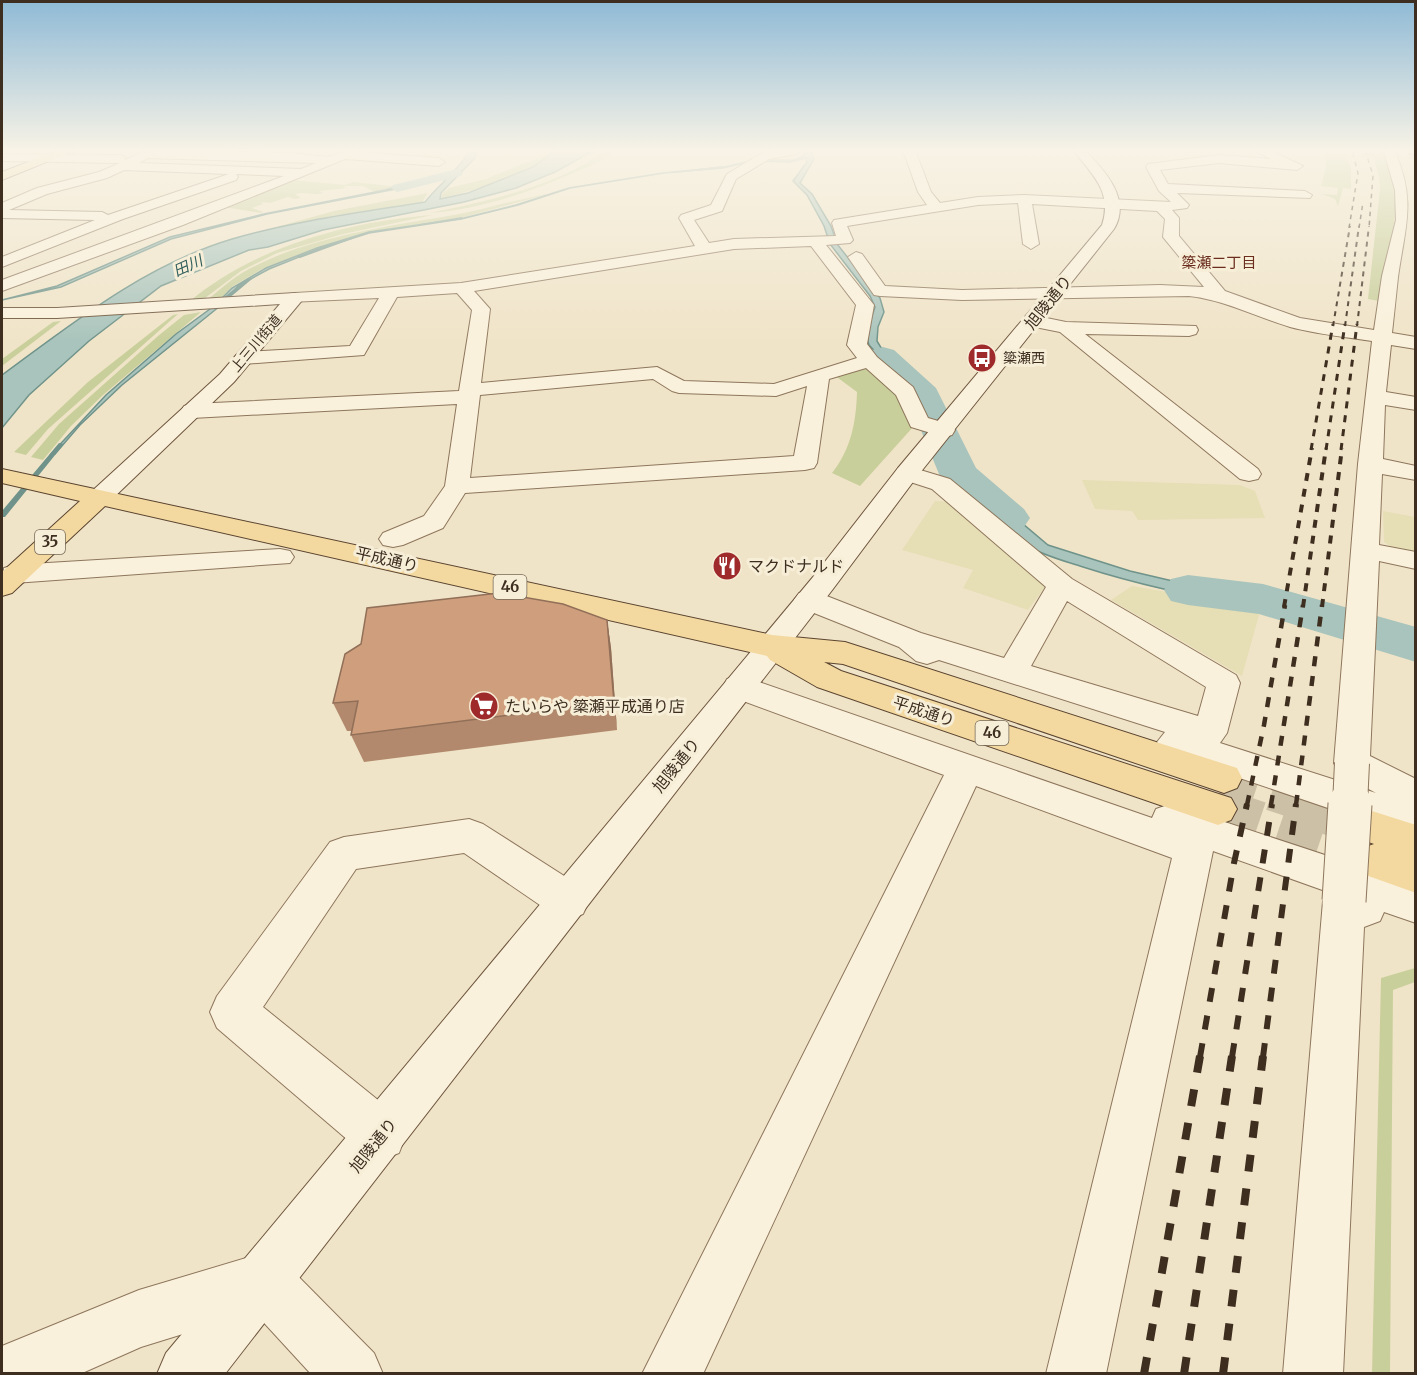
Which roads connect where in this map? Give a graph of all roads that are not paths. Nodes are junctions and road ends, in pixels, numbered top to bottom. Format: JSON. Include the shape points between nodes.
{"nodes":[{"id":1,"x":12,"y":214,"type":"edge"},
{"id":2,"x":123,"y":214,"type":"edge"},
{"id":3,"x":198,"y":214,"type":"edge"},
{"id":4,"x":698,"y":214,"type":"edge"},
{"id":5,"x":900,"y":214,"type":"edge"},
{"id":6,"x":1026,"y":214,"type":"edge"},
{"id":7,"x":1113,"y":214,"type":"edge"},
{"id":8,"x":1168,"y":214,"type":"edge"},
{"id":9,"x":118,"y":216,"type":"junction"},
{"id":10,"x":1409,"y":221,"type":"edge"},
{"id":11,"x":178,"y":222,"type":"junction"},
{"id":12,"x":845,"y":240,"type":"junction"},
{"id":13,"x":14,"y":241,"type":"dead end"},
{"id":14,"x":815,"y":241,"type":"junction"},
{"id":15,"x":49,"y":243,"type":"junction"},
{"id":16,"x":1031,"y":244,"type":"dead end"},
{"id":17,"x":704,"y":248,"type":"junction"},
{"id":18,"x":2,"y":262,"type":"edge"},
{"id":19,"x":2,"y":286,"type":"edge"},
{"id":20,"x":460,"y":288,"type":"junction"},
{"id":21,"x":391,"y":292,"type":"junction"},
{"id":22,"x":1054,"y":292,"type":"junction"},
{"id":23,"x":1219,"y":295,"type":"junction"},
{"id":24,"x":295,"y":298,"type":"junction"},
{"id":25,"x":2,"y":313,"type":"edge"},
{"id":26,"x":1032,"y":321,"type":"junction"},
{"id":27,"x":1066,"y":328,"type":"junction"},
{"id":28,"x":1190,"y":330,"type":"dead end"},
{"id":29,"x":1383,"y":339,"type":"junction"},
{"id":30,"x":1416,"y":343,"type":"edge"},
{"id":31,"x":244,"y":358,"type":"junction"},
{"id":32,"x":870,"y":361,"type":"junction"},
{"id":33,"x":819,"y":375,"type":"junction"},
{"id":34,"x":469,"y":394,"type":"junction"},
{"id":35,"x":1375,"y":397,"type":"junction"},
{"id":36,"x":1416,"y":404,"type":"edge"},
{"id":37,"x":192,"y":411,"type":"junction"},
{"id":38,"x":944,"y":430,"type":"junction"},
{"id":39,"x":1370,"y":464,"type":"junction"},
{"id":40,"x":907,"y":473,"type":"junction"},
{"id":41,"x":1416,"y":473,"type":"edge"},
{"id":42,"x":1249,"y":474,"type":"dead end"},
{"id":43,"x":4,"y":476,"type":"edge"},
{"id":44,"x":457,"y":486,"type":"junction"},
{"id":45,"x":100,"y":497,"type":"junction"},
{"id":46,"x":393,"y":539,"type":"dead end"},
{"id":47,"x":1364,"y":550,"type":"junction"},
{"id":48,"x":280,"y":556,"type":"dead end"},
{"id":49,"x":1416,"y":561,"type":"edge"},
{"id":50,"x":8,"y":581,"type":"edge"},
{"id":51,"x":1062,"y":585,"type":"junction"},
{"id":52,"x":809,"y":600,"type":"junction"},
{"id":53,"x":910,"y":640,"type":"junction"},
{"id":54,"x":755,"y":667,"type":"junction"},
{"id":55,"x":1012,"y":671,"type":"junction"},
{"id":56,"x":1352,"y":763,"type":"junction"},
{"id":57,"x":966,"y":768,"type":"junction"},
{"id":58,"x":1221,"y":793,"type":"tunnel mouth"},
{"id":59,"x":1416,"y":797,"type":"edge"},
{"id":60,"x":1416,"y":822,"type":"edge"},
{"id":61,"x":1416,"y":842,"type":"edge"},
{"id":62,"x":1416,"y":875,"type":"edge"},
{"id":63,"x":568,"y":901,"type":"junction"},
{"id":64,"x":1344,"y":901,"type":"junction"},
{"id":65,"x":1416,"y":904,"type":"edge"},
{"id":66,"x":1416,"y":926,"type":"edge"},
{"id":67,"x":381,"y":1135,"type":"junction"},
{"id":68,"x":263,"y":1281,"type":"junction"},
{"id":69,"x":7,"y":1374,"type":"edge"},
{"id":70,"x":187,"y":1374,"type":"edge"},
{"id":71,"x":353,"y":1374,"type":"edge"},
{"id":72,"x":672,"y":1374,"type":"edge"},
{"id":73,"x":1076,"y":1374,"type":"edge"},
{"id":74,"x":1313,"y":1374,"type":"edge"}],
"edges":[{"from":1,"to":9,"type":"street"},
{"from":2,"to":9,"type":"street"},
{"from":3,"to":11,"type":"street"},
{"from":4,"to":17,"type":"street","via":[[686,218]]},
{"from":5,"to":12,"type":"street","via":[[838,223]]},
{"from":6,"to":16,"type":"street"},
{"from":7,"to":22,"type":"street","name":"旭陵通り","via":[[1109,226]]},
{"from":8,"to":23,"type":"street","via":[[1172,218],[1171,237]]},
{"from":9,"to":11,"type":"street"},
{"from":9,"to":15,"type":"street"},
{"from":10,"to":29,"type":"street","via":[[1401,257],[1390,276],[1398,298]]},
{"from":11,"to":19,"type":"street"},
{"from":12,"to":14,"type":"street"},
{"from":12,"to":22,"type":"street","via":[[880,291]]},
{"from":13,"to":15,"type":"street"},
{"from":14,"to":17,"type":"street"},
{"from":14,"to":32,"type":"street","via":[[865,305],[856,345]]},
{"from":15,"to":18,"type":"street"},
{"from":17,"to":20,"type":"street"},
{"from":20,"to":21,"type":"street"},
{"from":20,"to":34,"type":"street","via":[[481,309]]},
{"from":21,"to":24,"type":"street"},
{"from":21,"to":31,"type":"street","via":[[357,351]]},
{"from":22,"to":23,"type":"street","via":[[1178,290]]},
{"from":22,"to":26,"type":"street","name":"旭陵通り"},
{"from":23,"to":29,"type":"street","via":[[1278,318]]},
{"from":24,"to":25,"type":"street","name":"上三川街道","via":[[65,313]]},
{"from":24,"to":31,"type":"street","name":"上三川街道"},
{"from":26,"to":27,"type":"street"},
{"from":26,"to":38,"type":"street","name":"旭陵通り"},
{"from":27,"to":28,"type":"street"},
{"from":27,"to":42,"type":"street"},
{"from":29,"to":30,"type":"street"},
{"from":29,"to":35,"type":"street"},
{"from":31,"to":37,"type":"street","name":"上三川街道"},
{"from":32,"to":33,"type":"street"},
{"from":32,"to":38,"type":"street","via":[[905,392],[919,422]]},
{"from":33,"to":34,"type":"street","via":[[776,390],[679,387],[657,373]]},
{"from":33,"to":44,"type":"street","via":[[805,464]]},
{"from":34,"to":37,"type":"street"},
{"from":34,"to":44,"type":"street"},
{"from":35,"to":36,"type":"street"},
{"from":35,"to":39,"type":"street"},
{"from":37,"to":45,"type":"street","name":"上三川街道"},
{"from":38,"to":40,"type":"street","name":"旭陵通り"},
{"from":39,"to":41,"type":"street"},
{"from":39,"to":47,"type":"street"},
{"from":40,"to":51,"type":"street","via":[[941,484]]},
{"from":40,"to":52,"type":"street","name":"旭陵通り"},
{"from":43,"to":45,"type":"main road","name":"平成通り"},
{"from":44,"to":46,"type":"street","via":[[434,522]]},
{"from":45,"to":50,"type":"main road","name":"上三川街道","number":"35"},
{"from":45,"to":54,"type":"main road","name":"平成通り","number":"46"},
{"from":47,"to":49,"type":"street"},
{"from":47,"to":56,"type":"street"},
{"from":48,"to":50,"type":"street"},
{"from":51,"to":55,"type":"street"},
{"from":51,"to":55,"type":"street","via":[[1224,683],[1210,733]]},
{"from":52,"to":53,"type":"street"},
{"from":52,"to":54,"type":"street","name":"旭陵通り"},
{"from":53,"to":55,"type":"street"},
{"from":53,"to":60,"type":"street","via":[[936,661]]},
{"from":54,"to":57,"type":"street"},
{"from":54,"to":58,"type":"main road","name":"平成通り","number":"46","via":[[829,679]]},
{"from":54,"to":63,"type":"street","name":"旭陵通り"},
{"from":54,"to":65,"type":"street","via":[[903,730]]},
{"from":56,"to":59,"type":"street"},
{"from":56,"to":64,"type":"street","bridge":true},
{"from":57,"to":72,"type":"street"},
{"from":57,"to":73,"type":"street","via":[[1194,849]]},
{"from":61,"to":62,"type":"main road","via":[[1373,844]]},
{"from":63,"to":67,"type":"street","name":"旭陵通り"},
{"from":63,"to":67,"type":"street","via":[[469,836],[344,854],[233,1012]]},
{"from":64,"to":66,"type":"street"},
{"from":64,"to":74,"type":"street"},
{"from":67,"to":68,"type":"street","name":"旭陵通り"},
{"from":68,"to":69,"type":"street","via":[[139,1319]]},
{"from":68,"to":70,"type":"street","name":"旭陵通り"},
{"from":68,"to":71,"type":"street"}]}
